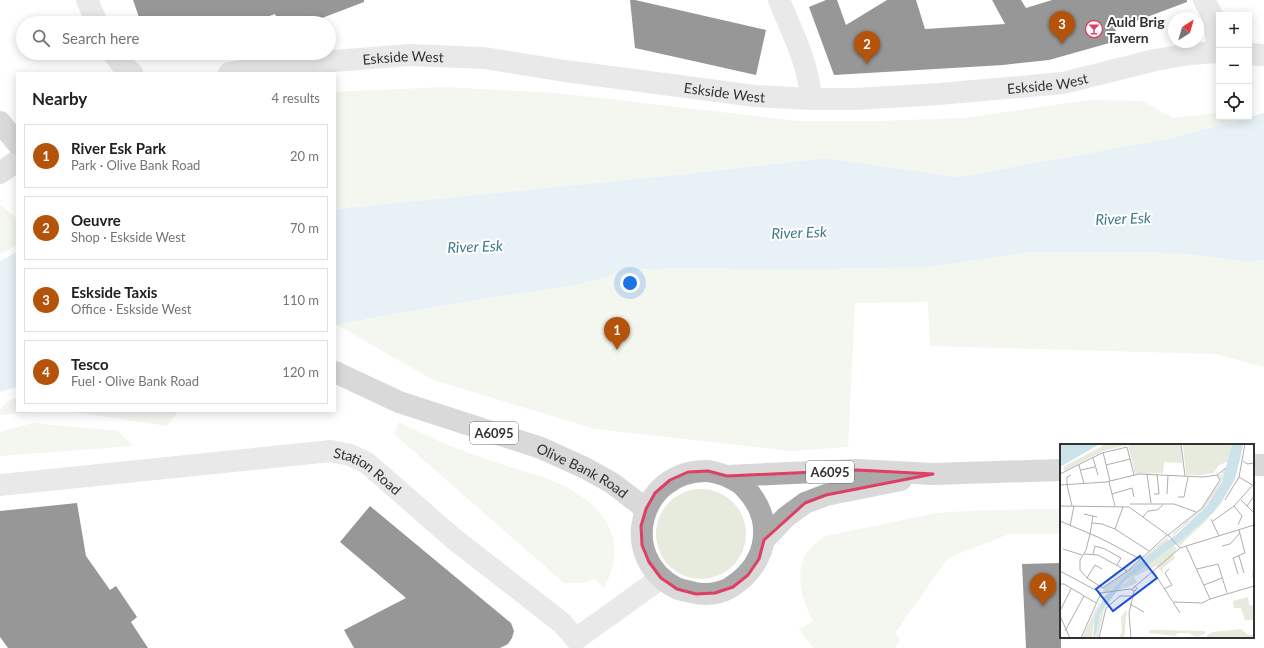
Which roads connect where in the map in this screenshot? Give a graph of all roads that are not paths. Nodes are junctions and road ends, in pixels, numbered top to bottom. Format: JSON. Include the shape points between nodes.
{"nodes":[{"id":1,"x":87,"y":0,"type":"edge"},
{"id":2,"x":779,"y":0,"type":"edge"},
{"id":3,"x":1204,"y":0,"type":"edge"},
{"id":4,"x":94,"y":16,"type":"edge"},
{"id":5,"x":1218,"y":48,"type":"edge"},
{"id":6,"x":1216,"y":52,"type":"edge"},
{"id":7,"x":1252,"y":54,"type":"edge"},
{"id":8,"x":1264,"y":55,"type":"edge"},
{"id":9,"x":118,"y":60,"type":"edge"},
{"id":10,"x":131,"y":72,"type":"edge"},
{"id":11,"x":234,"y":72,"type":"edge"},
{"id":12,"x":811,"y":99,"type":"junction"},
{"id":13,"x":0,"y":122,"type":"edge"},
{"id":14,"x":16,"y":142,"type":"edge"},
{"id":15,"x":16,"y":162,"type":"edge"},
{"id":16,"x":0,"y":172,"type":"edge"},
{"id":17,"x":336,"y":372,"type":"edge"},
{"id":18,"x":1060,"y":470,"type":"edge"},
{"id":19,"x":933,"y":474,"type":"junction"},
{"id":20,"x":727,"y":476,"type":"junction"},
{"id":21,"x":0,"y":485,"type":"edge"},
{"id":22,"x":646,"y":509,"type":"junction"},
{"id":23,"x":764,"y":540,"type":"junction"},
{"id":24,"x":661,"y":578,"type":"junction"},
{"id":25,"x":569,"y":644,"type":"edge"}],
"edges":[{"from":1,"to":4,"type":"street"},
{"from":2,"to":12,"type":"street","via":[[804,60],[810,81]]},
{"from":3,"to":5,"type":"street","via":[[1214,19]]},
{"from":6,"to":12,"type":"street","name":"Eskside West","via":[[1155,60],[1063,83],[855,99]]},
{"from":7,"to":8,"type":"street"},
{"from":9,"to":10,"type":"street"},
{"from":11,"to":12,"type":"street","name":"Eskside West","via":[[273,66],[409,56],[484,58],[755,96]]},
{"from":13,"to":14,"type":"main road"},
{"from":15,"to":16,"type":"main road"},
{"from":17,"to":22,"type":"main road","name":"Olive Bank Road","number":"A6095","via":[[399,402],[541,448],[612,483]]},
{"from":18,"to":19,"type":"main road","number":"A6095"},
{"from":19,"to":20,"type":"main road","number":"A6095","via":[[857,470]]},
{"from":19,"to":23,"type":"main road","number":"A6095","via":[[826,495],[804,503]]},
{"from":20,"to":22,"type":"main road","number":"A6095","via":[[708,471],[688,472],[670,480],[655,493]]},
{"from":20,"to":23,"type":"main road","number":"A6095","via":[[744,486],[756,501],[763,519]]},
{"from":21,"to":25,"type":"street","name":"Station Road","via":[[331,451],[350,455],[367,463],[454,538],[562,624]]},
{"from":22,"to":24,"type":"main road","number":"A6095","via":[[642,526],[642,544],[648,562]]},
{"from":23,"to":24,"type":"main road","number":"A6095","via":[[759,559],[748,575],[733,587],[715,593],[696,594],[677,589]]},
{"from":24,"to":25,"type":"street","name":"Station Road"}]}
